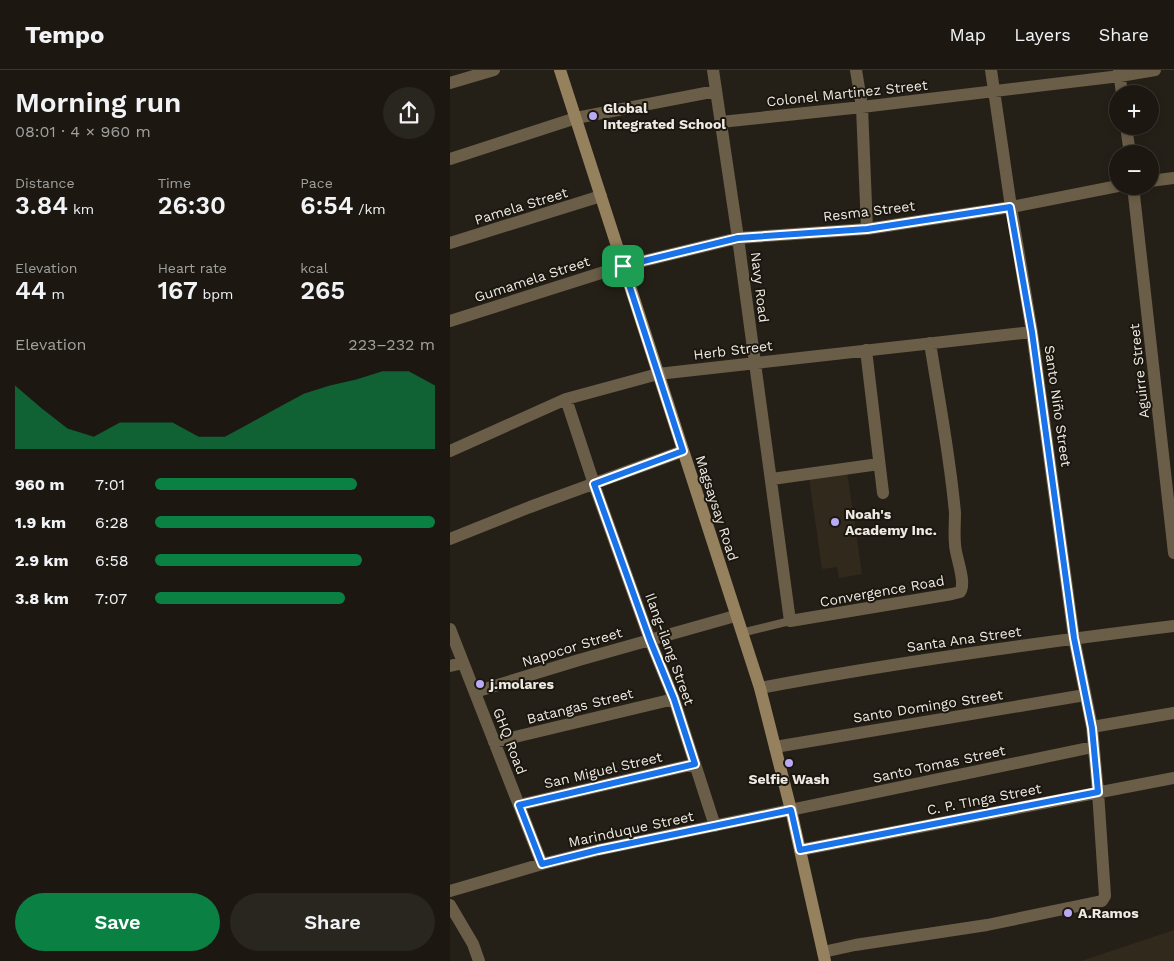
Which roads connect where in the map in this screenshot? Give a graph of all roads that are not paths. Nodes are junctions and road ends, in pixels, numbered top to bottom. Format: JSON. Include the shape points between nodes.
{"nodes":[{"id":1,"x":494,"y":70,"type":"edge"},
{"id":2,"x":560,"y":70,"type":"edge"},
{"id":3,"x":713,"y":70,"type":"edge"},
{"id":4,"x":856,"y":70,"type":"edge"},
{"id":5,"x":991,"y":70,"type":"edge"},
{"id":6,"x":1155,"y":70,"type":"edge"},
{"id":7,"x":1120,"y":73,"type":"edge"},
{"id":8,"x":450,"y":84,"type":"edge"},
{"id":9,"x":716,"y":91,"type":"junction"},
{"id":10,"x":994,"y":91,"type":"junction"},
{"id":11,"x":862,"y":108,"type":"junction"},
{"id":12,"x":576,"y":118,"type":"junction"},
{"id":13,"x":721,"y":122,"type":"junction"},
{"id":14,"x":450,"y":159,"type":"edge"},
{"id":15,"x":1174,"y":178,"type":"edge"},
{"id":16,"x":1159,"y":180,"type":"edge"},
{"id":17,"x":1109,"y":188,"type":"edge"},
{"id":18,"x":1134,"y":195,"type":"edge"},
{"id":19,"x":601,"y":196,"type":"junction"},
{"id":20,"x":1010,"y":207,"type":"junction"},
{"id":21,"x":867,"y":229,"type":"junction"},
{"id":22,"x":738,"y":238,"type":"junction"},
{"id":23,"x":450,"y":243,"type":"edge"},
{"id":24,"x":623,"y":266,"type":"junction"},
{"id":25,"x":450,"y":321,"type":"edge"},
{"id":26,"x":1032,"y":332,"type":"junction"},
{"id":27,"x":930,"y":343,"type":"junction"},
{"id":28,"x":866,"y":350,"type":"junction"},
{"id":29,"x":754,"y":362,"type":"junction"},
{"id":30,"x":658,"y":374,"type":"junction"},
{"id":31,"x":566,"y":399,"type":"junction"},
{"id":32,"x":450,"y":451,"type":"edge"},
{"id":33,"x":683,"y":451,"type":"junction"},
{"id":34,"x":879,"y":464,"type":"junction"},
{"id":35,"x":772,"y":479,"type":"junction"},
{"id":36,"x":594,"y":484,"type":"junction"},
{"id":37,"x":883,"y":493,"type":"dead end"},
{"id":38,"x":450,"y":539,"type":"edge"},
{"id":39,"x":1174,"y":553,"type":"edge"},
{"id":40,"x":735,"y":616,"type":"junction"},
{"id":41,"x":790,"y":621,"type":"junction"},
{"id":42,"x":1174,"y":626,"type":"edge"},
{"id":43,"x":450,"y":629,"type":"edge"},
{"id":44,"x":741,"y":633,"type":"junction"},
{"id":45,"x":1074,"y":638,"type":"junction"},
{"id":46,"x":650,"y":640,"type":"junction"},
{"id":47,"x":463,"y":663,"type":"junction"},
{"id":48,"x":450,"y":666,"type":"edge"},
{"id":49,"x":760,"y":688,"type":"junction"},
{"id":50,"x":475,"y":692,"type":"junction"},
{"id":51,"x":1085,"y":695,"type":"junction"},
{"id":52,"x":674,"y":699,"type":"junction"},
{"id":53,"x":1174,"y":713,"type":"edge"},
{"id":54,"x":1092,"y":728,"type":"junction"},
{"id":55,"x":494,"y":742,"type":"junction"},
{"id":56,"x":775,"y":747,"type":"junction"},
{"id":57,"x":1093,"y":747,"type":"junction"},
{"id":58,"x":695,"y":764,"type":"junction"},
{"id":59,"x":1174,"y":778,"type":"edge"},
{"id":60,"x":1098,"y":792,"type":"junction"},
{"id":61,"x":519,"y":805,"type":"junction"},
{"id":62,"x":791,"y":810,"type":"junction"},
{"id":63,"x":715,"y":826,"type":"junction"},
{"id":64,"x":800,"y":850,"type":"junction"},
{"id":65,"x":542,"y":864,"type":"junction"},
{"id":66,"x":450,"y":891,"type":"edge"},
{"id":67,"x":450,"y":905,"type":"edge"},
{"id":68,"x":824,"y":956,"type":"edge"},
{"id":69,"x":479,"y":961,"type":"edge"}],
"edges":[{"from":1,"to":8,"type":"street"},
{"from":2,"to":12,"type":"street","name":"Magsaysay Road"},
{"from":3,"to":9,"type":"street","name":"Navy Road"},
{"from":4,"to":11,"type":"street"},
{"from":5,"to":10,"type":"street","name":"Santo Niño Street"},
{"from":6,"to":7,"type":"street","name":"Colonel Martinez Street"},
{"from":7,"to":10,"type":"street","name":"Colonel Martinez Street"},
{"from":9,"to":12,"type":"street"},
{"from":9,"to":13,"type":"street","name":"Navy Road"},
{"from":10,"to":11,"type":"street","name":"Colonel Martinez Street"},
{"from":10,"to":20,"type":"street","name":"Santo Niño Street"},
{"from":11,"to":13,"type":"street","name":"Colonel Martinez Street"},
{"from":11,"to":21,"type":"street"},
{"from":12,"to":14,"type":"street"},
{"from":12,"to":19,"type":"street","name":"Magsaysay Road"},
{"from":13,"to":22,"type":"street","name":"Navy Road"},
{"from":15,"to":16,"type":"street"},
{"from":17,"to":20,"type":"street","name":"Resma Street"},
{"from":18,"to":39,"type":"street","name":"Aguirre Street"},
{"from":19,"to":23,"type":"street","name":"Pamela Street"},
{"from":19,"to":24,"type":"street","name":"Magsaysay Road"},
{"from":20,"to":21,"type":"street","name":"Resma Street"},
{"from":20,"to":26,"type":"street","name":"Santo Niño Street"},
{"from":21,"to":22,"type":"street","name":"Resma Street"},
{"from":22,"to":24,"type":"street","name":"Resma Street"},
{"from":22,"to":29,"type":"street","name":"Navy Road"},
{"from":24,"to":25,"type":"street","name":"Gumamela Street"},
{"from":24,"to":30,"type":"street","name":"Magsaysay Road"},
{"from":26,"to":27,"type":"street","name":"Herb Street"},
{"from":26,"to":45,"type":"street","name":"Santo Niño Street"},
{"from":27,"to":28,"type":"street","name":"Herb Street"},
{"from":27,"to":41,"type":"street","name":"Convergence Road","via":[[948,453],[955,544],[963,588],[952,594]]},
{"from":28,"to":29,"type":"street","name":"Herb Street"},
{"from":28,"to":34,"type":"street"},
{"from":29,"to":30,"type":"street","name":"Herb Street"},
{"from":29,"to":35,"type":"street","name":"Navy Road"},
{"from":30,"to":31,"type":"street","name":"Herb Street"},
{"from":30,"to":33,"type":"street","name":"Magsaysay Road"},
{"from":31,"to":32,"type":"street","name":"Herb Street"},
{"from":31,"to":36,"type":"street","name":"Ilang-ilang Street"},
{"from":33,"to":36,"type":"street"},
{"from":33,"to":40,"type":"street","name":"Magsaysay Road"},
{"from":34,"to":35,"type":"street"},
{"from":34,"to":37,"type":"street"},
{"from":35,"to":41,"type":"street"},
{"from":36,"to":38,"type":"street"},
{"from":36,"to":46,"type":"street","name":"Ilang-ilang Street"},
{"from":40,"to":44,"type":"street","name":"Magsaysay Road"},
{"from":40,"to":46,"type":"street","name":"Napocor Street"},
{"from":41,"to":44,"type":"lane"},
{"from":42,"to":45,"type":"street","name":"Santa Ana Street"},
{"from":43,"to":47,"type":"street","name":"GHQ Road"},
{"from":44,"to":49,"type":"street","name":"Magsaysay Road"},
{"from":45,"to":49,"type":"street","name":"Santa Ana Street"},
{"from":45,"to":51,"type":"street","name":"Santo Niño Street"},
{"from":46,"to":50,"type":"street","name":"Napocor Street"},
{"from":46,"to":52,"type":"street","name":"Ilang-ilang Street"},
{"from":47,"to":48,"type":"street"},
{"from":47,"to":50,"type":"street","name":"GHQ Road"},
{"from":49,"to":56,"type":"street","name":"Magsaysay Road"},
{"from":50,"to":55,"type":"street","name":"GHQ Road"},
{"from":51,"to":54,"type":"street","name":"Santo Niño Street"},
{"from":51,"to":56,"type":"street","name":"Santo Domingo Street"},
{"from":52,"to":55,"type":"street","name":"Batangas Street"},
{"from":52,"to":58,"type":"street","name":"Ilang-ilang Street"},
{"from":53,"to":54,"type":"street"},
{"from":54,"to":57,"type":"street","name":"Santo Niño Street"},
{"from":55,"to":61,"type":"street","name":"GHQ Road"},
{"from":56,"to":62,"type":"street","name":"Magsaysay Road"},
{"from":57,"to":60,"type":"street","name":"Santo Niño Street"},
{"from":57,"to":62,"type":"street","name":"Santo Tomas Street"},
{"from":58,"to":61,"type":"street","name":"San Miguel Street"},
{"from":58,"to":63,"type":"street","name":"Ilang-ilang Street"},
{"from":59,"to":60,"type":"street","name":"C. P. TInga Street"},
{"from":60,"to":64,"type":"street","name":"C. P. TInga Street"},
{"from":60,"to":68,"type":"street","name":"Santo Niño Street","via":[[1106,893],[1102,901],[987,925],[855,945]]},
{"from":61,"to":65,"type":"street","name":"GHQ Road"},
{"from":62,"to":63,"type":"street","name":"Marinduque Street"},
{"from":62,"to":64,"type":"street","name":"Magsaysay Road"},
{"from":63,"to":65,"type":"street","name":"Marinduque Street"},
{"from":64,"to":68,"type":"street","name":"Magsaysay Road"},
{"from":65,"to":66,"type":"street","name":"Marinduque Street"},
{"from":67,"to":69,"type":"street"}]}
